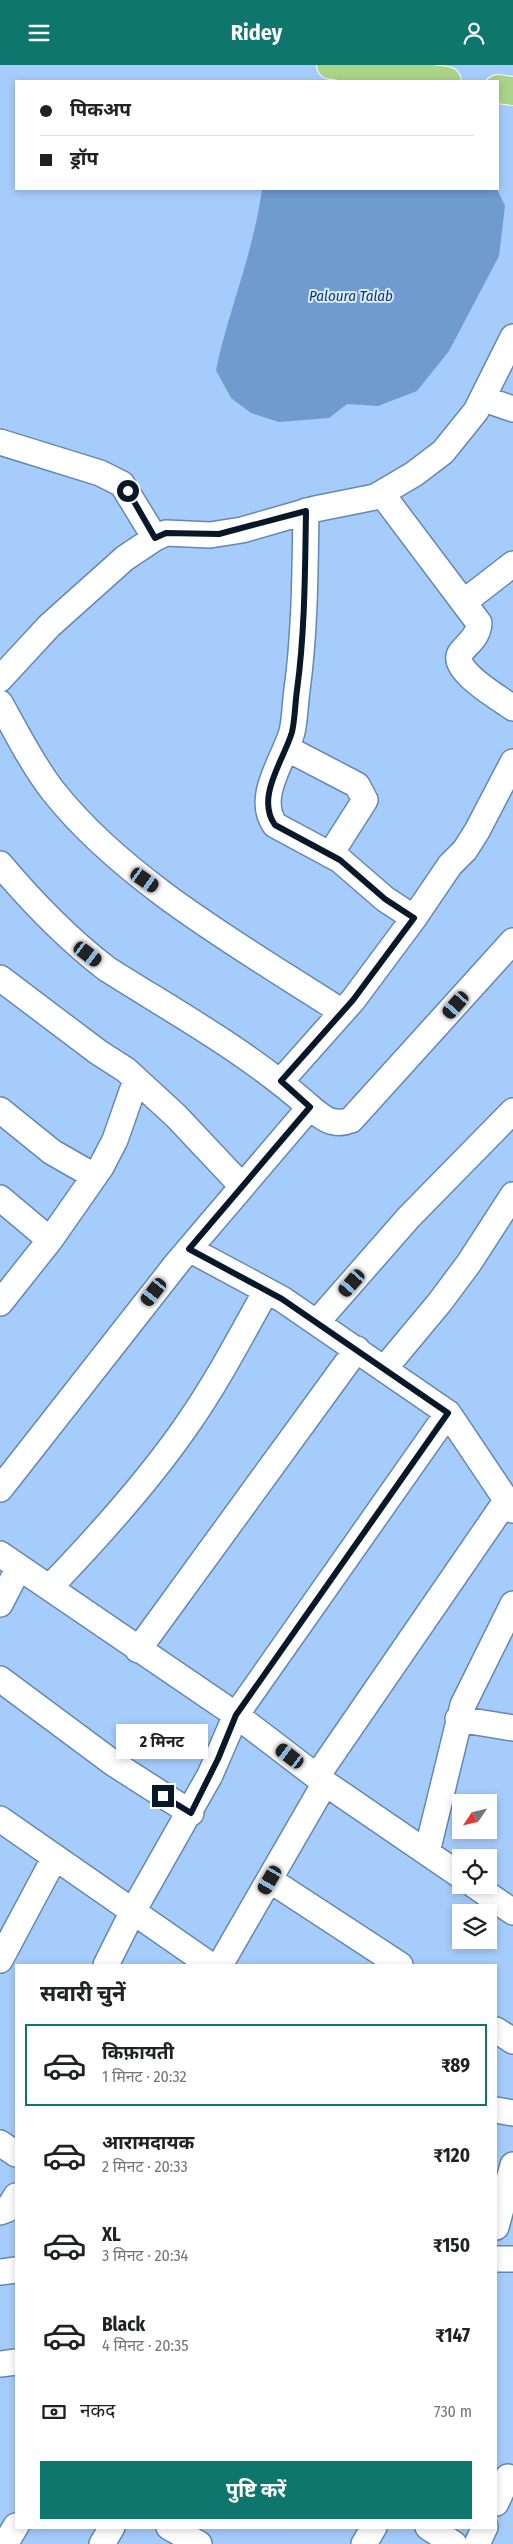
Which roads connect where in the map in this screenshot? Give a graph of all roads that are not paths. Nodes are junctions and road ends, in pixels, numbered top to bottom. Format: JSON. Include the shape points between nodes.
{"nodes":[{"id":1,"x":331,"y":65,"type":"edge"},
{"id":2,"x":335,"y":65,"type":"edge"},
{"id":3,"x":440,"y":80,"type":"edge"},
{"id":4,"x":499,"y":89,"type":"edge"},
{"id":5,"x":513,"y":91,"type":"edge"},
{"id":6,"x":513,"y":337,"type":"edge"},
{"id":7,"x":484,"y":399,"type":"junction"},
{"id":8,"x":513,"y":409,"type":"edge"},
{"id":9,"x":0,"y":442,"type":"edge"},
{"id":10,"x":382,"y":494,"type":"junction"},
{"id":11,"x":306,"y":511,"type":"junction"},
{"id":12,"x":155,"y":538,"type":"junction"},
{"id":13,"x":513,"y":564,"type":"edge"},
{"id":14,"x":464,"y":602,"type":"junction"},
{"id":15,"x":0,"y":679,"type":"edge"},
{"id":16,"x":0,"y":703,"type":"edge"},
{"id":17,"x":513,"y":708,"type":"edge"},
{"id":18,"x":286,"y":747,"type":"junction"},
{"id":19,"x":513,"y":762,"type":"edge"},
{"id":20,"x":330,"y":855,"type":"junction"},
{"id":21,"x":0,"y":864,"type":"edge"},
{"id":22,"x":414,"y":918,"type":"junction"},
{"id":23,"x":513,"y":941,"type":"edge"},
{"id":24,"x":0,"y":978,"type":"edge"},
{"id":25,"x":342,"y":1012,"type":"junction"},
{"id":26,"x":136,"y":1080,"type":"junction"},
{"id":27,"x":281,"y":1081,"type":"junction"},
{"id":28,"x":310,"y":1107,"type":"junction"},
{"id":29,"x":0,"y":1110,"type":"edge"},
{"id":30,"x":513,"y":1111,"type":"edge"},
{"id":31,"x":94,"y":1176,"type":"junction"},
{"id":32,"x":241,"y":1185,"type":"junction"},
{"id":33,"x":513,"y":1195,"type":"edge"},
{"id":34,"x":0,"y":1198,"type":"edge"},
{"id":35,"x":50,"y":1240,"type":"junction"},
{"id":36,"x":189,"y":1249,"type":"junction"},
{"id":37,"x":266,"y":1291,"type":"junction"},
{"id":38,"x":0,"y":1303,"type":"edge"},
{"id":39,"x":317,"y":1322,"type":"junction"},
{"id":40,"x":357,"y":1349,"type":"junction"},
{"id":41,"x":385,"y":1368,"type":"junction"},
{"id":42,"x":448,"y":1413,"type":"junction"},
{"id":43,"x":0,"y":1489,"type":"edge"},
{"id":44,"x":510,"y":1506,"type":"edge"},
{"id":45,"x":10,"y":1561,"type":"edge"},
{"id":46,"x":50,"y":1587,"type":"junction"},
{"id":47,"x":513,"y":1603,"type":"edge"},
{"id":48,"x":0,"y":1604,"type":"edge"},
{"id":49,"x":138,"y":1650,"type":"junction"},
{"id":50,"x":0,"y":1679,"type":"edge"},
{"id":51,"x":236,"y":1715,"type":"junction"},
{"id":52,"x":458,"y":1719,"type":"junction"},
{"id":53,"x":513,"y":1728,"type":"edge"},
{"id":54,"x":321,"y":1780,"type":"junction"},
{"id":55,"x":191,"y":1813,"type":"junction"},
{"id":56,"x":0,"y":1819,"type":"edge"},
{"id":57,"x":427,"y":1853,"type":"junction"},
{"id":58,"x":55,"y":1857,"type":"junction"},
{"id":59,"x":452,"y":1870,"type":"edge"},
{"id":60,"x":270,"y":1880,"type":"junction"},
{"id":61,"x":487,"y":1894,"type":"edge"},
{"id":62,"x":133,"y":1911,"type":"junction"},
{"id":63,"x":513,"y":1912,"type":"edge"},
{"id":64,"x":3,"y":1946,"type":"edge"},
{"id":65,"x":106,"y":1964,"type":"edge"},
{"id":66,"x":209,"y":1964,"type":"edge"},
{"id":67,"x":221,"y":1964,"type":"edge"},
{"id":68,"x":398,"y":1964,"type":"edge"},
{"id":69,"x":497,"y":2031,"type":"edge"},
{"id":70,"x":513,"y":2041,"type":"edge"},
{"id":71,"x":497,"y":2110,"type":"edge"},
{"id":72,"x":513,"y":2113,"type":"edge"},
{"id":73,"x":0,"y":2143,"type":"edge"},
{"id":74,"x":15,"y":2153,"type":"edge"},
{"id":75,"x":513,"y":2165,"type":"edge"},
{"id":76,"x":15,"y":2198,"type":"edge"},
{"id":77,"x":0,"y":2212,"type":"edge"},
{"id":78,"x":497,"y":2223,"type":"edge"},
{"id":79,"x":497,"y":2259,"type":"edge"},
{"id":80,"x":513,"y":2259,"type":"edge"},
{"id":81,"x":15,"y":2270,"type":"edge"},
{"id":82,"x":0,"y":2272,"type":"edge"},
{"id":83,"x":15,"y":2362,"type":"edge"},
{"id":84,"x":0,"y":2364,"type":"edge"},
{"id":85,"x":508,"y":2477,"type":"dead end"},
{"id":86,"x":497,"y":2501,"type":"edge"},
{"id":87,"x":15,"y":2528,"type":"edge"},
{"id":88,"x":111,"y":2529,"type":"edge"},
{"id":89,"x":173,"y":2529,"type":"edge"},
{"id":90,"x":212,"y":2529,"type":"edge"},
{"id":91,"x":373,"y":2529,"type":"edge"},
{"id":92,"x":431,"y":2529,"type":"edge"},
{"id":93,"x":483,"y":2529,"type":"edge"},
{"id":94,"x":5,"y":2544,"type":"edge"},
{"id":95,"x":102,"y":2544,"type":"edge"},
{"id":96,"x":201,"y":2544,"type":"edge"},
{"id":97,"x":364,"y":2544,"type":"edge"},
{"id":98,"x":454,"y":2544,"type":"edge"},
{"id":99,"x":477,"y":2544,"type":"edge"}],
"edges":[{"from":1,"to":2,"type":"main road"},
{"from":2,"to":3,"type":"main road"},
{"from":4,"to":5,"type":"main road"},
{"from":6,"to":7,"type":"street"},
{"from":7,"to":8,"type":"street"},
{"from":7,"to":10,"type":"street","via":[[438,456]]},
{"from":9,"to":12,"type":"street","via":[[118,481],[128,491]]},
{"from":10,"to":11,"type":"street"},
{"from":10,"to":14,"type":"street"},
{"from":11,"to":12,"type":"street","via":[[219,534],[166,533]]},
{"from":11,"to":18,"type":"street","via":[[304,626],[292,731]]},
{"from":12,"to":15,"type":"street","via":[[125,558],[49,626]]},
{"from":13,"to":14,"type":"street"},
{"from":14,"to":17,"type":"street","via":[[479,623],[479,631],[459,654],[458,660],[477,683]]},
{"from":16,"to":25,"type":"street","via":[[52,790],[102,842],[153,885]]},
{"from":18,"to":20,"type":"street","via":[[269,791],[270,817],[282,829]]},
{"from":18,"to":20,"type":"street","via":[[357,785],[363,793],[365,799]]},
{"from":19,"to":22,"type":"street","via":[[474,836],[443,874]]},
{"from":20,"to":22,"type":"street"},
{"from":21,"to":27,"type":"street","via":[[88,954],[107,969]]},
{"from":22,"to":25,"type":"street"},
{"from":23,"to":28,"type":"street","via":[[351,1120],[335,1123]]},
{"from":24,"to":26,"type":"street"},
{"from":25,"to":27,"type":"street"},
{"from":26,"to":31,"type":"street","via":[[114,1140]]},
{"from":26,"to":32,"type":"street","via":[[176,1116]]},
{"from":27,"to":28,"type":"street"},
{"from":28,"to":32,"type":"street"},
{"from":29,"to":31,"type":"street","via":[[52,1152]]},
{"from":30,"to":39,"type":"street","via":[[409,1217]]},
{"from":31,"to":35,"type":"street"},
{"from":32,"to":36,"type":"street"},
{"from":33,"to":41,"type":"street","via":[[446,1294]]},
{"from":34,"to":35,"type":"street"},
{"from":35,"to":38,"type":"street"},
{"from":36,"to":37,"type":"street"},
{"from":36,"to":43,"type":"street"},
{"from":37,"to":39,"type":"street"},
{"from":37,"to":46,"type":"street","via":[[187,1425],[110,1523]]},
{"from":39,"to":40,"type":"street"},
{"from":40,"to":41,"type":"street"},
{"from":40,"to":49,"type":"street"},
{"from":41,"to":42,"type":"street"},
{"from":42,"to":44,"type":"street"},
{"from":42,"to":51,"type":"street"},
{"from":44,"to":54,"type":"street"},
{"from":45,"to":46,"type":"street"},
{"from":45,"to":48,"type":"street"},
{"from":46,"to":49,"type":"street"},
{"from":47,"to":52,"type":"street"},
{"from":49,"to":51,"type":"street"},
{"from":50,"to":55,"type":"street","via":[[113,1763]]},
{"from":51,"to":54,"type":"street"},
{"from":51,"to":55,"type":"street"},
{"from":52,"to":53,"type":"street"},
{"from":52,"to":57,"type":"street"},
{"from":54,"to":57,"type":"street"},
{"from":54,"to":60,"type":"street"},
{"from":55,"to":62,"type":"street"},
{"from":56,"to":58,"type":"street"},
{"from":57,"to":59,"type":"street"},
{"from":58,"to":62,"type":"street"},
{"from":58,"to":64,"type":"street"},
{"from":60,"to":67,"type":"street"},
{"from":60,"to":68,"type":"street"},
{"from":61,"to":63,"type":"street"},
{"from":62,"to":65,"type":"street"},
{"from":62,"to":66,"type":"street"},
{"from":69,"to":70,"type":"street"},
{"from":71,"to":72,"type":"street"},
{"from":73,"to":74,"type":"street"},
{"from":75,"to":78,"type":"street"},
{"from":76,"to":77,"type":"street","via":[[8,2209]]},
{"from":79,"to":80,"type":"street"},
{"from":81,"to":82,"type":"street"},
{"from":83,"to":84,"type":"street"},
{"from":85,"to":86,"type":"street"},
{"from":87,"to":94,"type":"street"},
{"from":88,"to":95,"type":"street"},
{"from":89,"to":96,"type":"street"},
{"from":90,"to":96,"type":"street"},
{"from":91,"to":97,"type":"street"},
{"from":92,"to":98,"type":"street"},
{"from":93,"to":99,"type":"street"}]}
